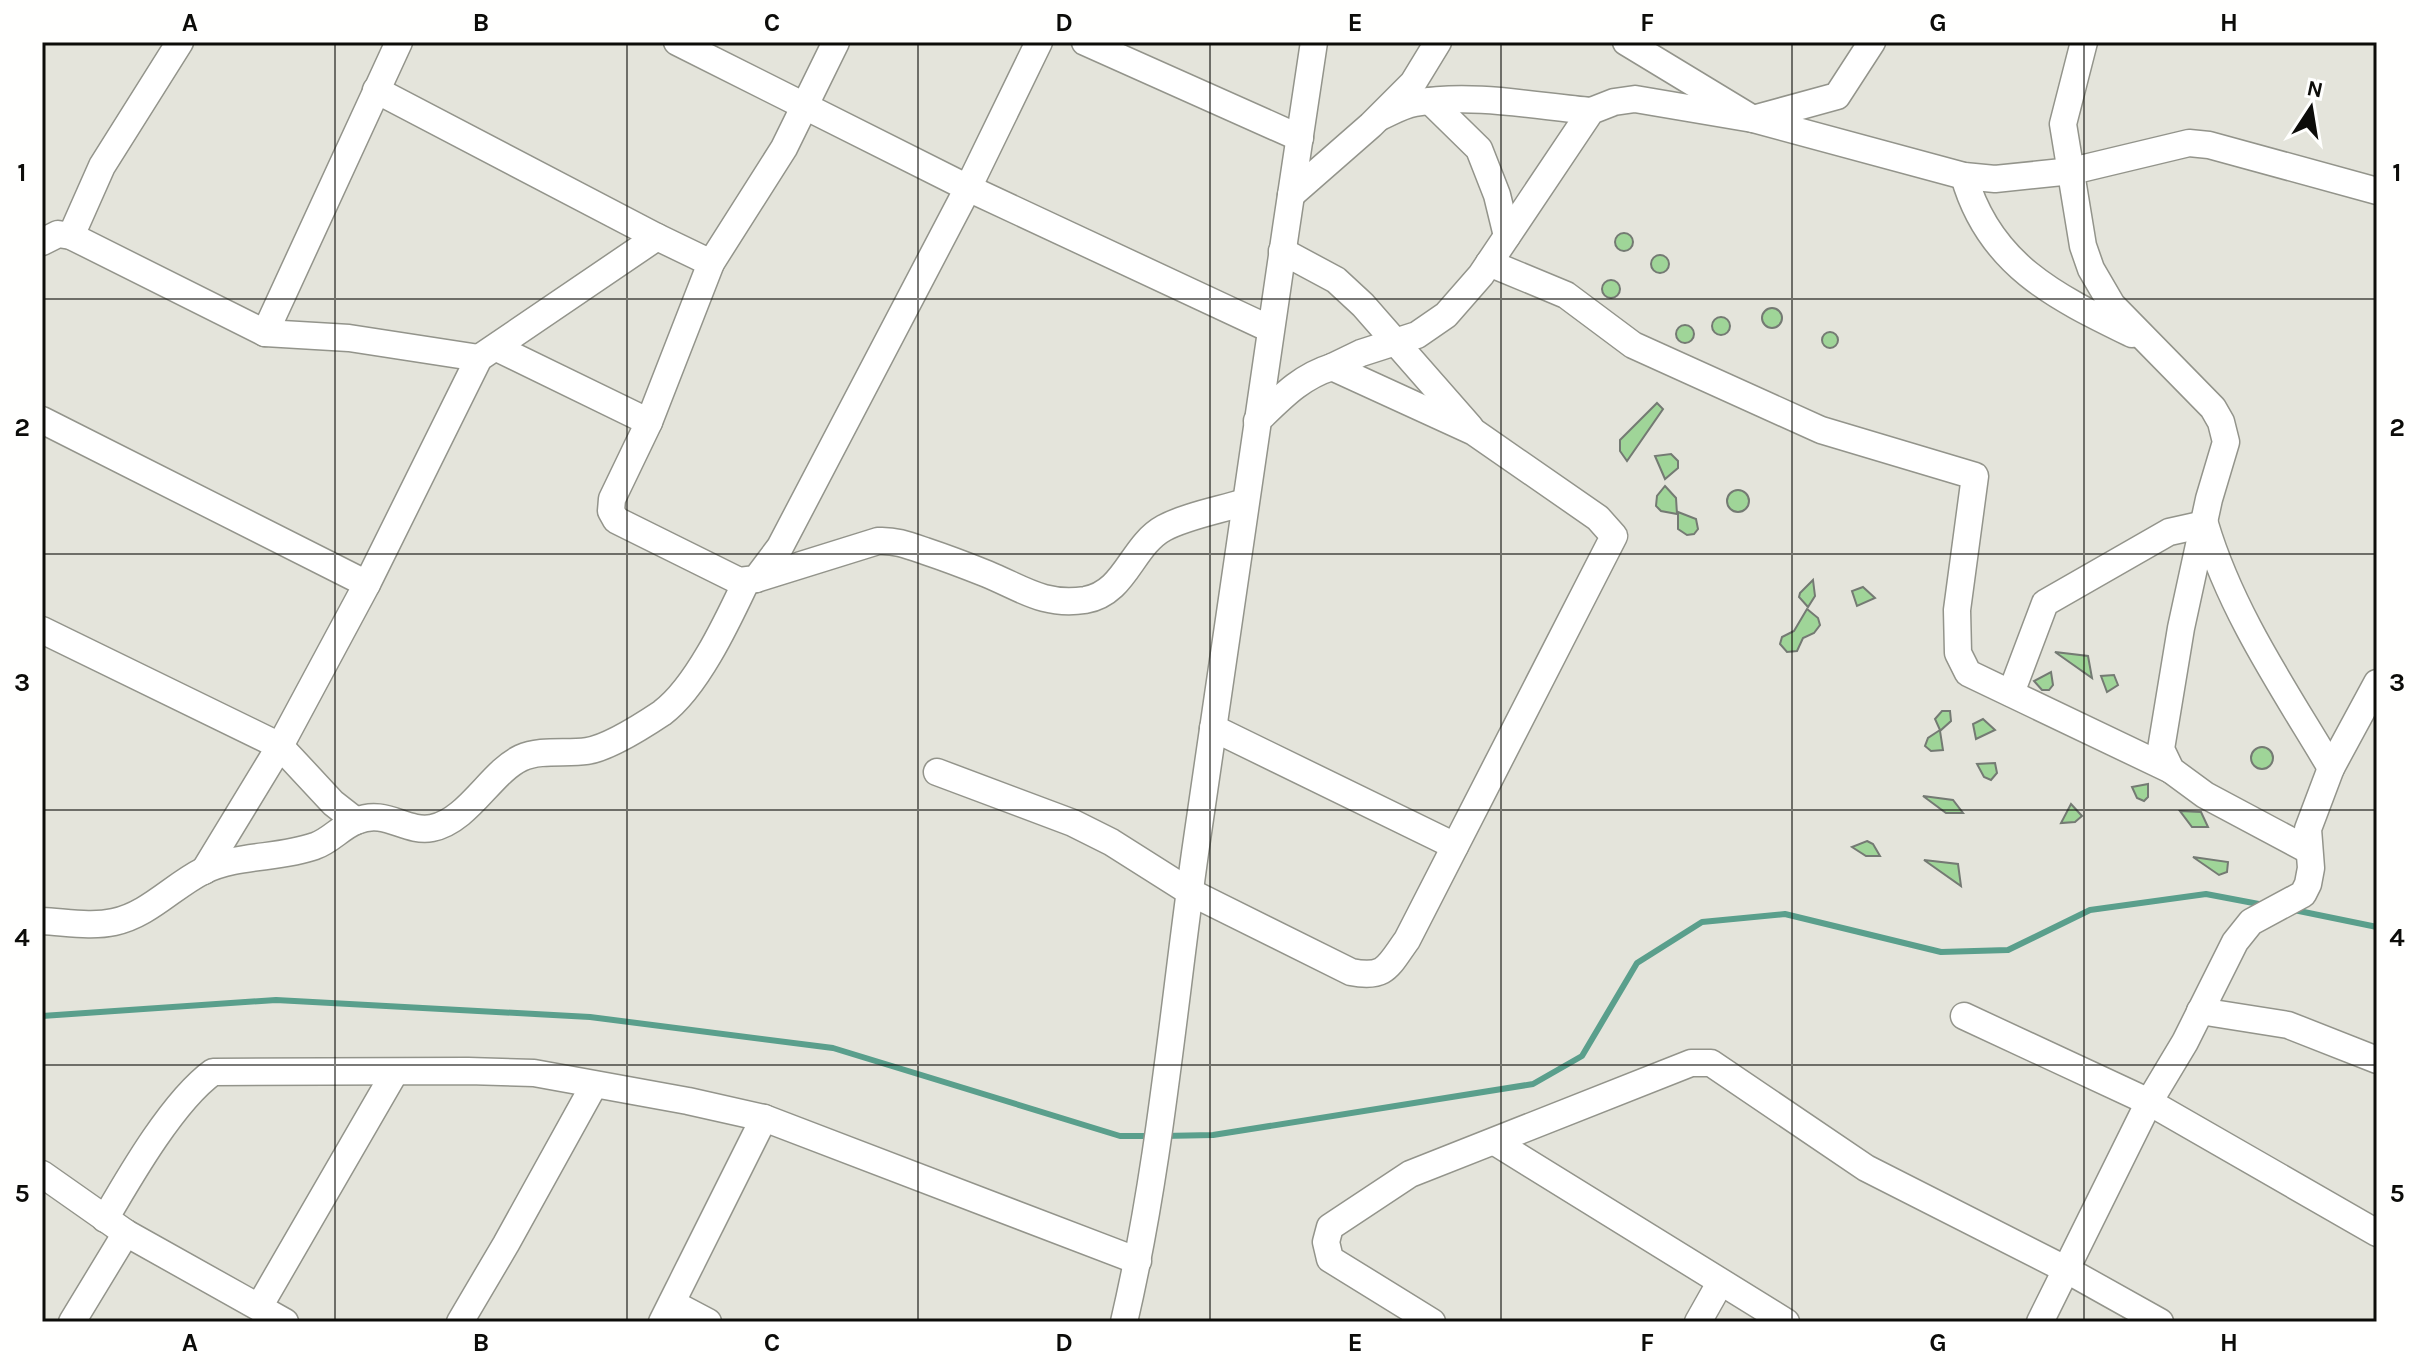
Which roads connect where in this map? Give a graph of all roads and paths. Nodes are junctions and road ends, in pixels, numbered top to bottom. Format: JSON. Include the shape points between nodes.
{"nodes":[{"id":1,"x":180,"y":42,"type":"edge"},
{"id":2,"x":399,"y":42,"type":"edge"},
{"id":3,"x":677,"y":42,"type":"edge"},
{"id":4,"x":836,"y":42,"type":"edge"},
{"id":5,"x":1039,"y":42,"type":"edge"},
{"id":6,"x":1085,"y":42,"type":"edge"},
{"id":7,"x":1314,"y":42,"type":"edge"},
{"id":8,"x":1438,"y":42,"type":"edge"},
{"id":9,"x":1626,"y":42,"type":"edge"},
{"id":10,"x":1872,"y":42,"type":"edge"},
{"id":11,"x":2084,"y":42,"type":"edge"},
{"id":12,"x":376,"y":90,"type":"junction"},
{"id":13,"x":1430,"y":101,"type":"junction"},
{"id":14,"x":803,"y":108,"type":"junction"},
{"id":15,"x":1591,"y":111,"type":"junction"},
{"id":16,"x":1380,"y":117,"type":"junction"},
{"id":17,"x":1753,"y":119,"type":"junction"},
{"id":18,"x":1300,"y":138,"type":"junction"},
{"id":19,"x":2072,"y":171,"type":"junction"},
{"id":20,"x":1964,"y":176,"type":"junction"},
{"id":21,"x":968,"y":188,"type":"junction"},
{"id":22,"x":2377,"y":191,"type":"edge"},
{"id":23,"x":1291,"y":195,"type":"junction"},
{"id":24,"x":71,"y":236,"type":"junction"},
{"id":25,"x":1507,"y":236,"type":"junction"},
{"id":26,"x":657,"y":237,"type":"junction"},
{"id":27,"x":42,"y":242,"type":"edge"},
{"id":28,"x":1282,"y":251,"type":"junction"},
{"id":29,"x":711,"y":263,"type":"junction"},
{"id":30,"x":1489,"y":263,"type":"junction"},
{"id":31,"x":1270,"y":329,"type":"junction"},
{"id":32,"x":265,"y":333,"type":"junction"},
{"id":33,"x":2144,"y":340,"type":"junction"},
{"id":34,"x":1394,"y":341,"type":"junction"},
{"id":35,"x":488,"y":353,"type":"junction"},
{"id":36,"x":1332,"y":367,"type":"junction"},
{"id":37,"x":42,"y":420,"type":"edge"},
{"id":38,"x":1257,"y":421,"type":"junction"},
{"id":39,"x":649,"y":422,"type":"junction"},
{"id":40,"x":1474,"y":432,"type":"junction"},
{"id":41,"x":1245,"y":502,"type":"junction"},
{"id":42,"x":2205,"y":524,"type":"junction"},
{"id":43,"x":751,"y":580,"type":"junction"},
{"id":44,"x":367,"y":584,"type":"junction"},
{"id":45,"x":42,"y":630,"type":"edge"},
{"id":46,"x":2377,"y":683,"type":"edge"},
{"id":47,"x":2011,"y":693,"type":"junction"},
{"id":48,"x":1213,"y":728,"type":"junction"},
{"id":49,"x":280,"y":746,"type":"junction"},
{"id":50,"x":2331,"y":768,"type":"junction"},
{"id":51,"x":2171,"y":770,"type":"junction"},
{"id":52,"x":937,"y":772,"type":"dead end"},
{"id":53,"x":356,"y":821,"type":"junction"},
{"id":54,"x":1455,"y":846,"type":"junction"},
{"id":55,"x":2308,"y":850,"type":"junction"},
{"id":56,"x":204,"y":871,"type":"junction"},
{"id":57,"x":1190,"y":892,"type":"junction"},
{"id":58,"x":42,"y":921,"type":"edge"},
{"id":59,"x":2200,"y":1011,"type":"junction"},
{"id":60,"x":1964,"y":1016,"type":"dead end"},
{"id":61,"x":2377,"y":1060,"type":"edge"},
{"id":62,"x":395,"y":1072,"type":"junction"},
{"id":63,"x":594,"y":1085,"type":"junction"},
{"id":64,"x":2149,"y":1102,"type":"junction"},
{"id":65,"x":764,"y":1118,"type":"junction"},
{"id":66,"x":1495,"y":1142,"type":"junction"},
{"id":67,"x":42,"y":1174,"type":"edge"},
{"id":68,"x":116,"y":1226,"type":"junction"},
{"id":69,"x":2377,"y":1233,"type":"edge"},
{"id":70,"x":1138,"y":1261,"type":"junction"},
{"id":71,"x":2067,"y":1270,"type":"junction"},
{"id":72,"x":1720,"y":1283,"type":"junction"},
{"id":73,"x":259,"y":1307,"type":"junction"},
{"id":74,"x":667,"y":1312,"type":"edge"},
{"id":75,"x":72,"y":1322,"type":"edge"},
{"id":76,"x":285,"y":1322,"type":"edge"},
{"id":77,"x":460,"y":1322,"type":"edge"},
{"id":78,"x":708,"y":1322,"type":"edge"},
{"id":79,"x":1124,"y":1322,"type":"edge"},
{"id":80,"x":1432,"y":1322,"type":"edge"},
{"id":81,"x":1698,"y":1322,"type":"edge"},
{"id":82,"x":1786,"y":1322,"type":"edge"},
{"id":83,"x":2040,"y":1322,"type":"edge"},
{"id":84,"x":2160,"y":1322,"type":"edge"}],
"edges":[{"from":1,"to":24,"type":"street","via":[[102,166]]},
{"from":2,"to":12,"type":"street"},
{"from":3,"to":14,"type":"street"},
{"from":4,"to":14,"type":"street"},
{"from":5,"to":21,"type":"street"},
{"from":6,"to":18,"type":"street"},
{"from":7,"to":18,"type":"street"},
{"from":8,"to":16,"type":"street","via":[[1413,83]]},
{"from":9,"to":17,"type":"street"},
{"from":10,"to":17,"type":"street","via":[[1837,96]]},
{"from":11,"to":19,"type":"street","via":[[2063,124]]},
{"from":12,"to":26,"type":"street"},
{"from":12,"to":32,"type":"street"},
{"from":13,"to":15,"type":"street"},
{"from":13,"to":16,"type":"street"},
{"from":13,"to":25,"type":"street","via":[[1479,149]]},
{"from":14,"to":21,"type":"street"},
{"from":14,"to":29,"type":"street","via":[[784,148]]},
{"from":15,"to":17,"type":"street","via":[[1635,99]]},
{"from":15,"to":25,"type":"street"},
{"from":16,"to":23,"type":"street"},
{"from":17,"to":20,"type":"street"},
{"from":18,"to":23,"type":"street"},
{"from":19,"to":20,"type":"street","via":[[1995,179]]},
{"from":19,"to":22,"type":"street","via":[[2173,146],[2209,145]]},
{"from":19,"to":33,"type":"street","via":[[2091,269],[2112,305]]},
{"from":20,"to":33,"type":"street","via":[[1985,228],[2007,257],[2083,311]]},
{"from":21,"to":31,"type":"street"},
{"from":21,"to":43,"type":"street","via":[[780,547]]},
{"from":23,"to":28,"type":"street"},
{"from":24,"to":27,"type":"street","via":[[58,234]]},
{"from":24,"to":32,"type":"street"},
{"from":25,"to":30,"type":"street"},
{"from":26,"to":29,"type":"street"},
{"from":26,"to":35,"type":"street"},
{"from":28,"to":31,"type":"street"},
{"from":28,"to":34,"type":"street","via":[[1336,280]]},
{"from":29,"to":39,"type":"street"},
{"from":30,"to":34,"type":"street","via":[[1446,315],[1417,335]]},
{"from":30,"to":47,"type":"street","via":[[1566,295],[1633,345],[1821,430],[1975,476],[1957,610],[1958,653],[1968,673]]},
{"from":31,"to":38,"type":"street"},
{"from":32,"to":35,"type":"street"},
{"from":33,"to":42,"type":"street","via":[[2221,422],[2226,442]]},
{"from":34,"to":36,"type":"street"},
{"from":34,"to":40,"type":"street"},
{"from":35,"to":39,"type":"street"},
{"from":35,"to":44,"type":"street"},
{"from":36,"to":38,"type":"street","via":[[1294,385]]},
{"from":36,"to":40,"type":"street"},
{"from":37,"to":44,"type":"street"},
{"from":38,"to":41,"type":"street"},
{"from":39,"to":43,"type":"street","via":[[612,499],[616,520],[732,579]]},
{"from":40,"to":54,"type":"street","via":[[1598,518],[1614,536]]},
{"from":41,"to":43,"type":"street","via":[[1165,527],[1148,540],[1112,588],[1089,599],[1060,602],[1035,597],[892,540]]},
{"from":41,"to":48,"type":"street"},
{"from":42,"to":47,"type":"street","via":[[2169,532],[2045,603]]},
{"from":42,"to":50,"type":"street","via":[[2218,566],[2254,639]]},
{"from":42,"to":51,"type":"street","via":[[2161,749]]},
{"from":43,"to":53,"type":"street","via":[[684,689],[666,710],[640,727],[591,751],[519,759],[459,814],[433,828],[413,828],[386,817]]},
{"from":44,"to":49,"type":"street"},
{"from":45,"to":49,"type":"street"},
{"from":46,"to":50,"type":"street"},
{"from":47,"to":51,"type":"street"},
{"from":48,"to":54,"type":"street"},
{"from":48,"to":57,"type":"street"},
{"from":49,"to":53,"type":"street"},
{"from":49,"to":56,"type":"street"},
{"from":50,"to":55,"type":"street","via":[[2308,829]]},
{"from":51,"to":55,"type":"street","via":[[2205,795]]},
{"from":52,"to":57,"type":"street","via":[[1073,823]]},
{"from":53,"to":56,"type":"street","via":[[315,846]]},
{"from":54,"to":57,"type":"street","via":[[1407,940],[1386,969],[1370,976],[1351,972]]},
{"from":55,"to":59,"type":"street","via":[[2311,868],[2303,894],[2251,922]]},
{"from":56,"to":58,"type":"street","via":[[133,916],[114,922]]},
{"from":57,"to":70,"type":"street"},
{"from":59,"to":61,"type":"street","via":[[2288,1025]]},
{"from":59,"to":64,"type":"street"},
{"from":60,"to":64,"type":"street"},
{"from":62,"to":63,"type":"street","via":[[534,1073]]},
{"from":62,"to":68,"type":"street","via":[[213,1072],[139,1161]]},
{"from":62,"to":73,"type":"street"},
{"from":63,"to":65,"type":"street"},
{"from":63,"to":77,"type":"street"},
{"from":64,"to":69,"type":"street"},
{"from":64,"to":71,"type":"street"},
{"from":65,"to":70,"type":"street"},
{"from":65,"to":74,"type":"street"},
{"from":66,"to":71,"type":"street","via":[[1691,1063],[1711,1063],[1866,1168]]},
{"from":66,"to":72,"type":"street"},
{"from":66,"to":80,"type":"street","via":[[1410,1174],[1330,1227],[1330,1259]]},
{"from":67,"to":68,"type":"street"},
{"from":68,"to":73,"type":"street"},
{"from":68,"to":75,"type":"street"},
{"from":70,"to":79,"type":"street"},
{"from":71,"to":83,"type":"street"},
{"from":71,"to":84,"type":"street"},
{"from":72,"to":81,"type":"street"},
{"from":72,"to":82,"type":"street"},
{"from":73,"to":76,"type":"street"},
{"from":74,"to":78,"type":"street"}]}
